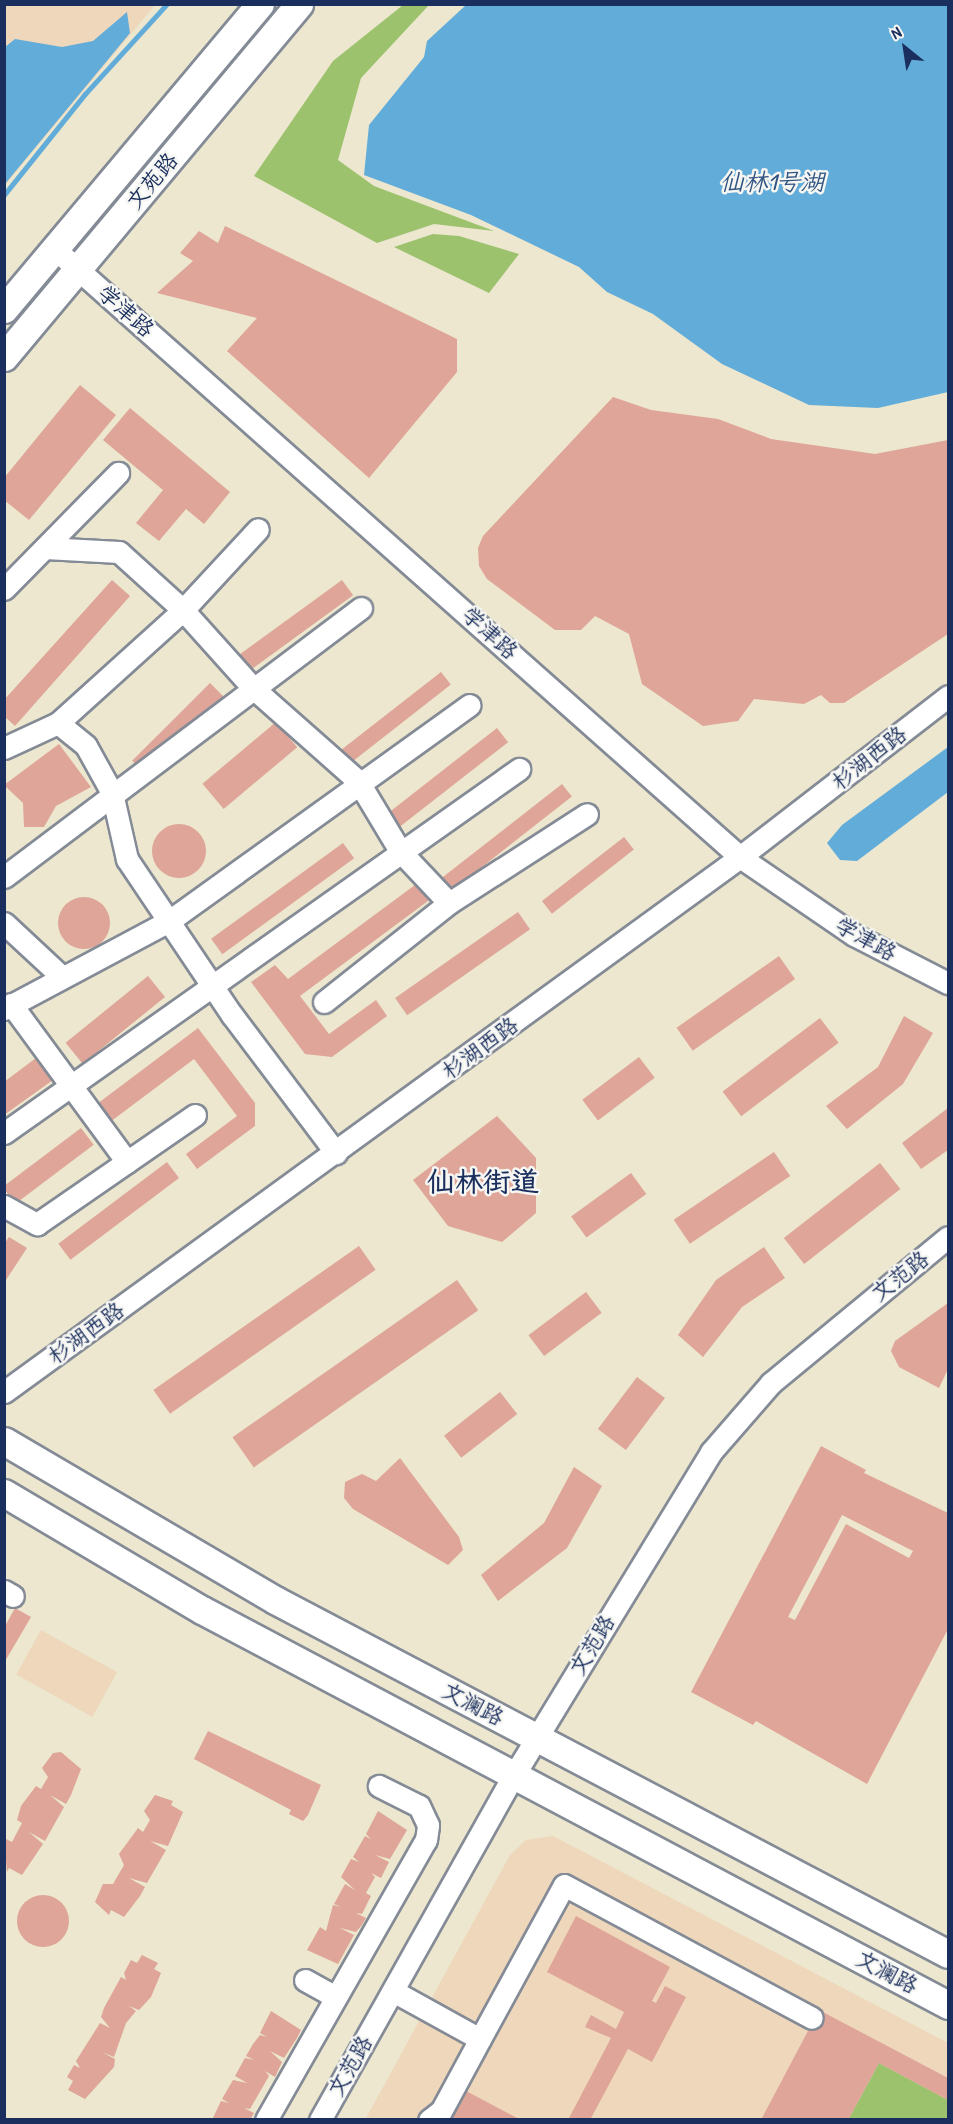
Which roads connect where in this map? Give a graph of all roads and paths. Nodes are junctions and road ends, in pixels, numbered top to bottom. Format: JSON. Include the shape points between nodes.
{"nodes":[{"id":1,"x":260,"y":4,"type":"edge"},
{"id":2,"x":299,"y":4,"type":"edge"},
{"id":3,"x":56,"y":250,"type":"junction"},
{"id":4,"x":78,"y":270,"type":"junction"},
{"id":5,"x":4,"y":309,"type":"edge"},
{"id":6,"x":4,"y":357,"type":"edge"},
{"id":7,"x":118,"y":473,"type":"dead end"},
{"id":8,"x":258,"y":529,"type":"dead end"},
{"id":9,"x":45,"y":548,"type":"junction"},
{"id":10,"x":4,"y":589,"type":"edge"},
{"id":11,"x":361,"y":608,"type":"dead end"},
{"id":12,"x":183,"y":610,"type":"junction"},
{"id":13,"x":253,"y":688,"type":"junction"},
{"id":14,"x":948,"y":696,"type":"edge"},
{"id":15,"x":470,"y":705,"type":"dead end"},
{"id":16,"x":58,"y":723,"type":"junction"},
{"id":17,"x":4,"y":748,"type":"edge"},
{"id":18,"x":519,"y":769,"type":"dead end"},
{"id":19,"x":358,"y":781,"type":"junction"},
{"id":20,"x":112,"y":793,"type":"junction"},
{"id":21,"x":587,"y":814,"type":"dead end"},
{"id":22,"x":400,"y":851,"type":"junction"},
{"id":23,"x":740,"y":857,"type":"junction"},
{"id":24,"x":7,"y":871,"type":"edge"},
{"id":25,"x":449,"y":903,"type":"junction"},
{"id":26,"x":170,"y":921,"type":"junction"},
{"id":27,"x":4,"y":923,"type":"edge"},
{"id":28,"x":61,"y":976,"type":"junction"},
{"id":29,"x":211,"y":983,"type":"junction"},
{"id":30,"x":948,"y":983,"type":"edge"},
{"id":31,"x":324,"y":1002,"type":"dead end"},
{"id":32,"x":8,"y":1007,"type":"edge"},
{"id":33,"x":74,"y":1082,"type":"junction"},
{"id":34,"x":195,"y":1115,"type":"dead end"},
{"id":35,"x":4,"y":1133,"type":"edge"},
{"id":36,"x":336,"y":1154,"type":"junction"},
{"id":37,"x":127,"y":1162,"type":"junction"},
{"id":38,"x":4,"y":1206,"type":"edge"},
{"id":39,"x":948,"y":1238,"type":"edge"},
{"id":40,"x":4,"y":1392,"type":"edge"},
{"id":41,"x":4,"y":1441,"type":"edge"},
{"id":42,"x":4,"y":1492,"type":"edge"},
{"id":43,"x":537,"y":1738,"type":"junction"},
{"id":44,"x":514,"y":1775,"type":"junction"},
{"id":45,"x":379,"y":1786,"type":"dead end"},
{"id":46,"x":948,"y":1954,"type":"edge"},
{"id":47,"x":305,"y":1980,"type":"dead end"},
{"id":48,"x":393,"y":1990,"type":"junction"},
{"id":49,"x":336,"y":1997,"type":"junction"},
{"id":50,"x":948,"y":2005,"type":"edge"},
{"id":51,"x":812,"y":2018,"type":"dead end"},
{"id":52,"x":480,"y":2039,"type":"junction"},
{"id":53,"x":266,"y":2120,"type":"edge"},
{"id":54,"x":320,"y":2120,"type":"edge"},
{"id":55,"x":429,"y":2120,"type":"edge"}],
"edges":[{"from":1,"to":3,"type":"main road","name":"文苑路"},
{"from":2,"to":4,"type":"main road","name":"文苑路"},
{"from":3,"to":4,"type":"street","name":"学津路"},
{"from":3,"to":5,"type":"main road","name":"文苑路"},
{"from":4,"to":6,"type":"main road","name":"文苑路"},
{"from":4,"to":23,"type":"street","name":"学津路"},
{"from":7,"to":9,"type":"street"},
{"from":8,"to":12,"type":"street"},
{"from":9,"to":10,"type":"street"},
{"from":9,"to":12,"type":"street","via":[[119,552]]},
{"from":11,"to":13,"type":"street"},
{"from":12,"to":13,"type":"street"},
{"from":12,"to":16,"type":"street"},
{"from":13,"to":19,"type":"street"},
{"from":13,"to":20,"type":"street"},
{"from":14,"to":23,"type":"street","name":"杉湖西路"},
{"from":15,"to":19,"type":"street"},
{"from":16,"to":17,"type":"street"},
{"from":16,"to":20,"type":"street","via":[[86,746]]},
{"from":18,"to":22,"type":"street"},
{"from":19,"to":22,"type":"street"},
{"from":19,"to":26,"type":"street"},
{"from":20,"to":24,"type":"street"},
{"from":20,"to":26,"type":"street","via":[[128,859]]},
{"from":21,"to":25,"type":"street"},
{"from":22,"to":25,"type":"street"},
{"from":22,"to":29,"type":"street"},
{"from":23,"to":30,"type":"street","name":"学津路","via":[[845,930]]},
{"from":23,"to":36,"type":"street","name":"杉湖西路"},
{"from":25,"to":31,"type":"street"},
{"from":26,"to":28,"type":"street"},
{"from":26,"to":29,"type":"street"},
{"from":27,"to":28,"type":"street"},
{"from":28,"to":32,"type":"street"},
{"from":29,"to":33,"type":"street"},
{"from":29,"to":36,"type":"street"},
{"from":32,"to":33,"type":"street"},
{"from":33,"to":35,"type":"street"},
{"from":33,"to":37,"type":"street"},
{"from":34,"to":37,"type":"street"},
{"from":36,"to":40,"type":"street","name":"杉湖西路"},
{"from":37,"to":38,"type":"street","via":[[37,1224]]},
{"from":39,"to":43,"type":"street","name":"文范路","via":[[771,1383],[711,1452]]},
{"from":41,"to":43,"type":"main road","name":"文澜路","via":[[275,1600]]},
{"from":42,"to":44,"type":"main road","name":"文澜路","via":[[212,1615]]},
{"from":43,"to":44,"type":"street","name":"文范路"},
{"from":43,"to":46,"type":"main road","name":"文澜路"},
{"from":44,"to":48,"type":"street","name":"文范路"},
{"from":44,"to":50,"type":"main road","name":"文澜路"},
{"from":45,"to":49,"type":"street","via":[[419,1806],[427,1833]]},
{"from":47,"to":49,"type":"street"},
{"from":48,"to":52,"type":"street"},
{"from":48,"to":54,"type":"street","name":"文范路"},
{"from":49,"to":53,"type":"street"},
{"from":51,"to":52,"type":"street","via":[[564,1885]]},
{"from":52,"to":55,"type":"street","via":[[441,2111]]}]}
